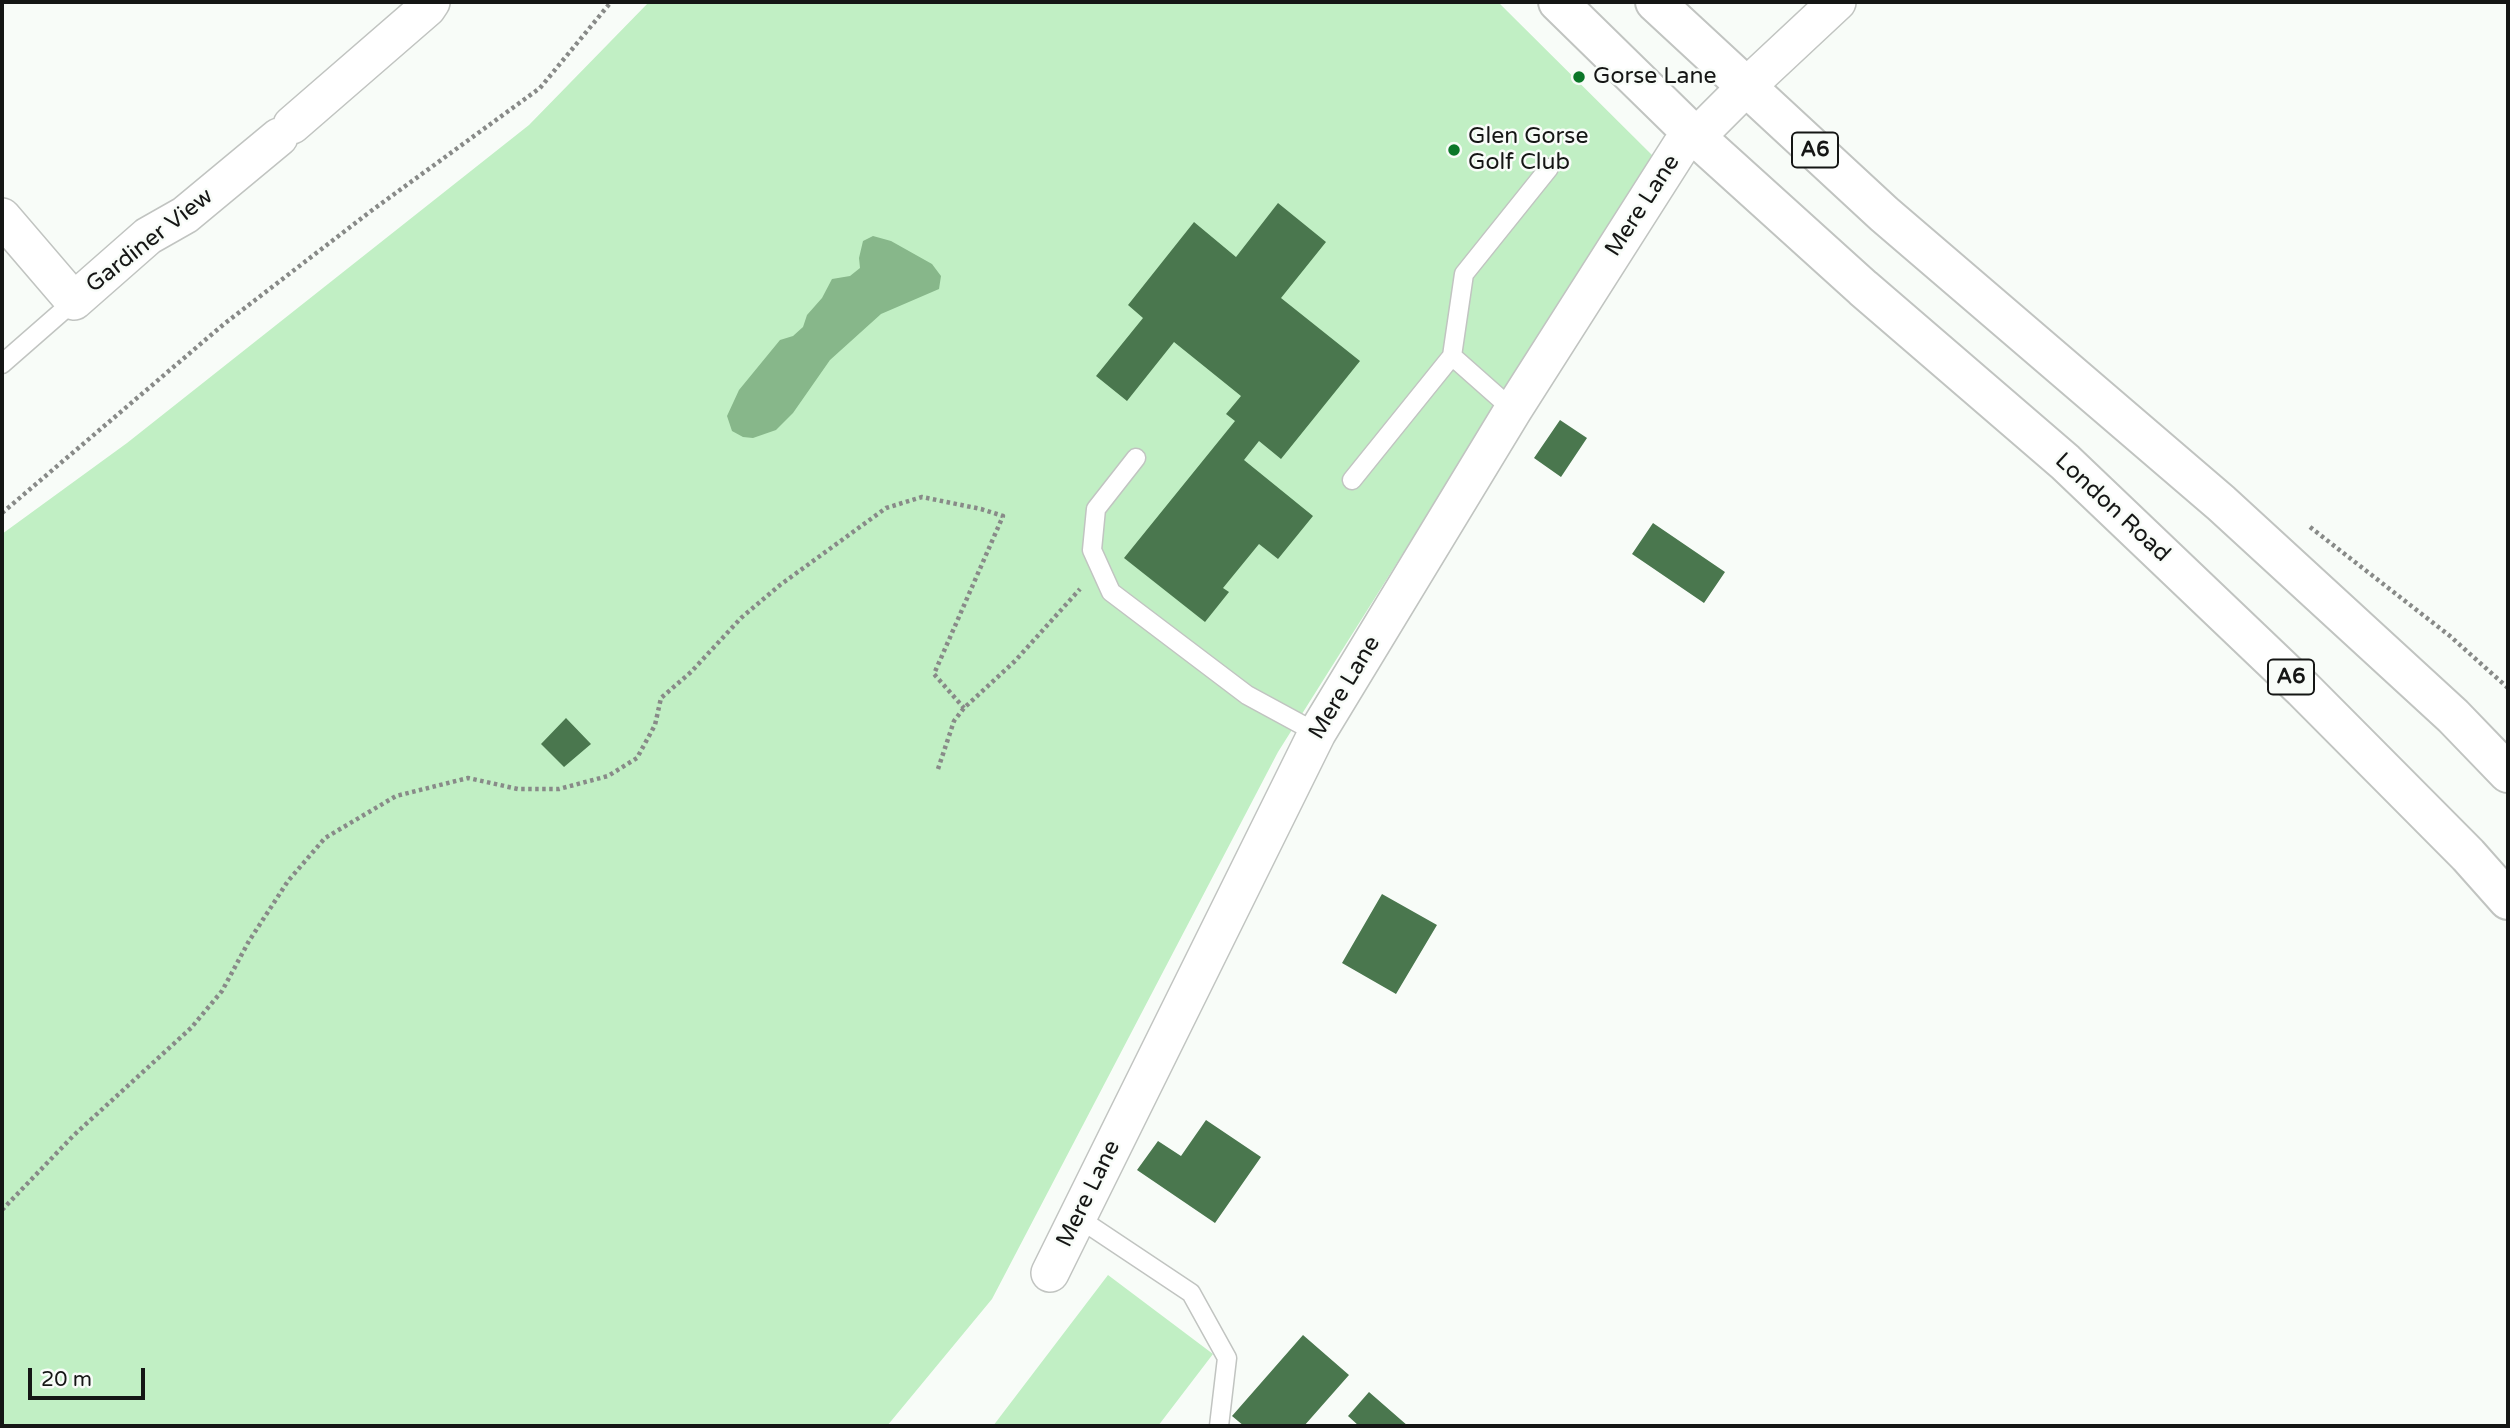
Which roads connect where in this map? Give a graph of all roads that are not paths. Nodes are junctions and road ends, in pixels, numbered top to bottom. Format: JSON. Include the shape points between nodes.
{"nodes":[{"id":1,"x":431,"y":2,"type":"edge"},
{"id":2,"x":1559,"y":2,"type":"edge"},
{"id":3,"x":1655,"y":2,"type":"edge"},
{"id":4,"x":1837,"y":2,"type":"edge"},
{"id":5,"x":1746,"y":87,"type":"junction"},
{"id":6,"x":1696,"y":137,"type":"junction"},
{"id":7,"x":1549,"y":168,"type":"dead end"},
{"id":8,"x":2,"y":217,"type":"edge"},
{"id":9,"x":74,"y":301,"type":"junction"},
{"id":10,"x":1452,"y":356,"type":"junction"},
{"id":11,"x":2,"y":364,"type":"edge"},
{"id":12,"x":1513,"y":410,"type":"junction"},
{"id":13,"x":1136,"y":458,"type":"dead end"},
{"id":14,"x":1352,"y":480,"type":"dead end"},
{"id":15,"x":1317,"y":733,"type":"junction"},
{"id":16,"x":2508,"y":773,"type":"edge"},
{"id":17,"x":2508,"y":900,"type":"edge"},
{"id":18,"x":1077,"y":1217,"type":"junction"},
{"id":19,"x":1050,"y":1273,"type":"dead end"},
{"id":20,"x":1219,"y":1426,"type":"edge"}],
"edges":[{"from":1,"to":9,"type":"street","name":"Gardiner View","via":[[286,131],[185,215],[148,236]]},
{"from":2,"to":6,"type":"highway","number":"A6"},
{"from":3,"to":5,"type":"highway","number":"A6"},
{"from":4,"to":5,"type":"street"},
{"from":5,"to":6,"type":"street"},
{"from":5,"to":16,"type":"highway","number":"A6","via":[[1884,214],[2221,503]]},
{"from":6,"to":12,"type":"street","name":"Mere Lane","via":[[1681,146]]},
{"from":6,"to":17,"type":"highway","name":"London Road","number":"A6","via":[[2065,462],[2303,689]]},
{"from":7,"to":10,"type":"lane","via":[[1464,274]]},
{"from":8,"to":9,"type":"street","name":"Gardiner View"},
{"from":9,"to":11,"type":"lane"},
{"from":10,"to":12,"type":"lane"},
{"from":10,"to":14,"type":"lane"},
{"from":12,"to":15,"type":"street","name":"Mere Lane"},
{"from":13,"to":15,"type":"lane","via":[[1096,509],[1092,550],[1111,592],[1247,695]]},
{"from":15,"to":18,"type":"street","name":"Mere Lane"},
{"from":18,"to":19,"type":"street","name":"Mere Lane"},
{"from":18,"to":20,"type":"lane","via":[[1191,1293],[1227,1358]]}]}
